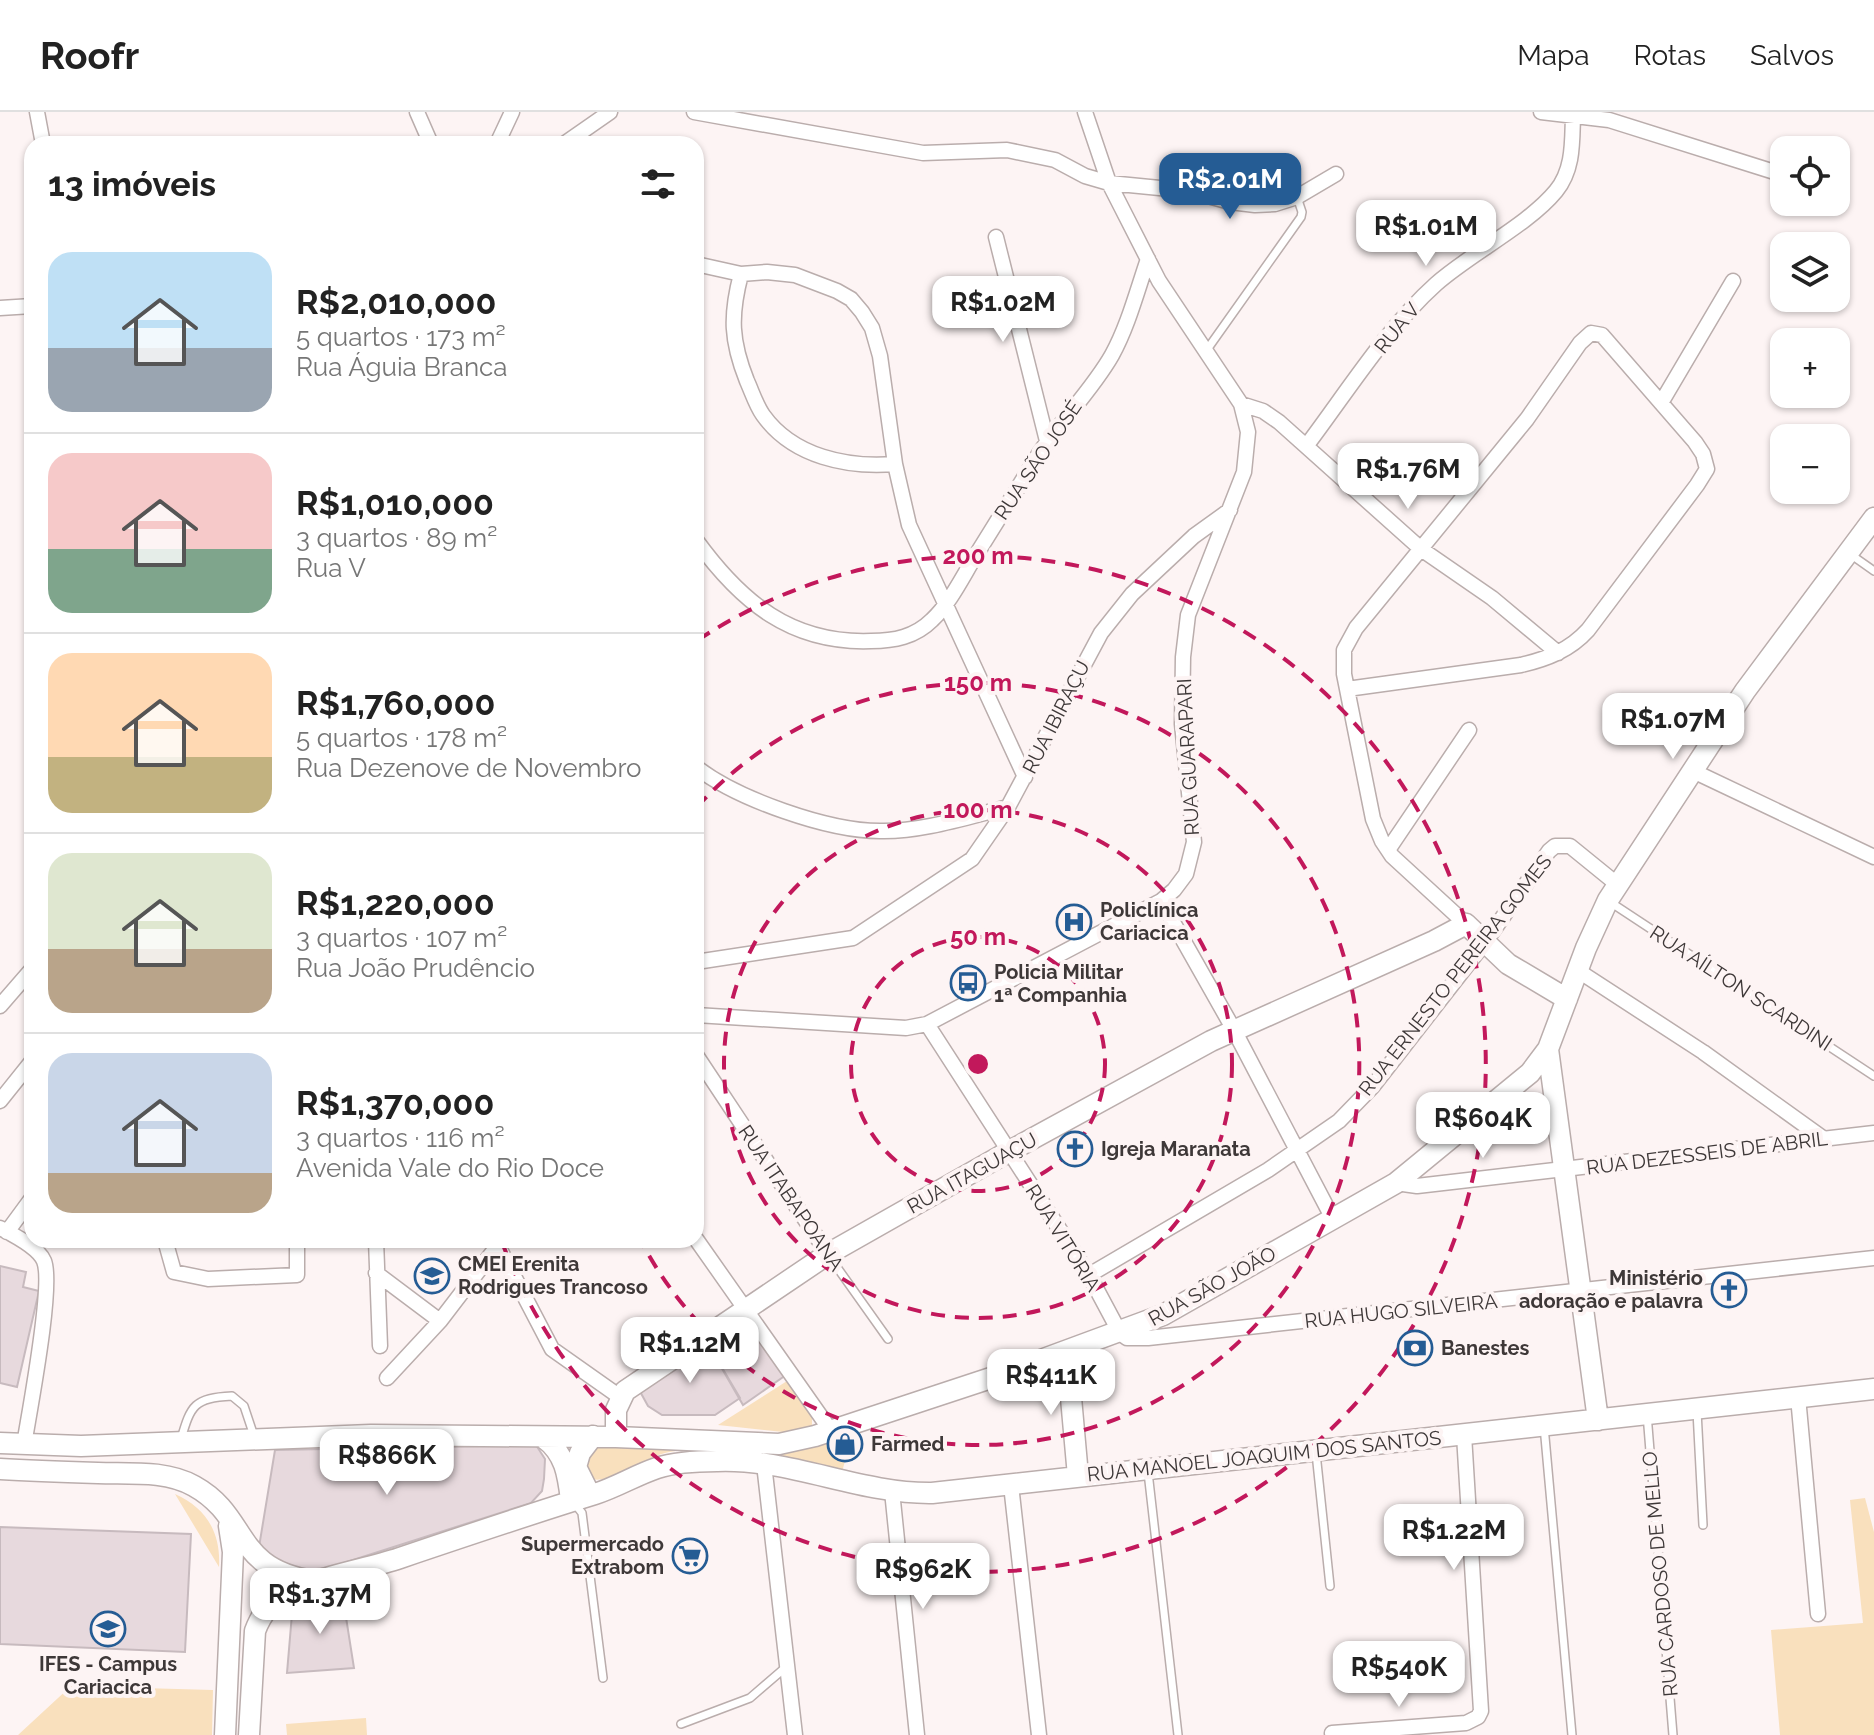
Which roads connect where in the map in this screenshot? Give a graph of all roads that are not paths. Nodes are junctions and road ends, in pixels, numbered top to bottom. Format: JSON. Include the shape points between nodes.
{"nodes":[{"id":1,"x":37,"y":112,"type":"edge"},
{"id":2,"x":417,"y":112,"type":"edge"},
{"id":3,"x":512,"y":112,"type":"edge"},
{"id":4,"x":610,"y":112,"type":"edge"},
{"id":5,"x":694,"y":112,"type":"edge"},
{"id":6,"x":1075,"y":112,"type":"edge"},
{"id":7,"x":1541,"y":112,"type":"edge"},
{"id":8,"x":1573,"y":115,"type":"junction"},
{"id":9,"x":1088,"y":119,"type":"edge"},
{"id":10,"x":42,"y":136,"type":"edge"},
{"id":11,"x":428,"y":136,"type":"edge"},
{"id":12,"x":501,"y":136,"type":"edge"},
{"id":13,"x":573,"y":136,"type":"edge"},
{"id":14,"x":1770,"y":171,"type":"edge"},
{"id":15,"x":1336,"y":174,"type":"dead end"},
{"id":16,"x":1109,"y":183,"type":"junction"},
{"id":17,"x":1297,"y":197,"type":"junction"},
{"id":18,"x":996,"y":237,"type":"dead end"},
{"id":19,"x":1148,"y":259,"type":"junction"},
{"id":20,"x":704,"y":266,"type":"edge"},
{"id":21,"x":741,"y":274,"type":"junction"},
{"id":22,"x":1733,"y":281,"type":"dead end"},
{"id":23,"x":24,"y":306,"type":"edge"},
{"id":24,"x":0,"y":308,"type":"edge"},
{"id":25,"x":1205,"y":352,"type":"junction"},
{"id":26,"x":1661,"y":403,"type":"junction"},
{"id":27,"x":1241,"y":404,"type":"junction"},
{"id":28,"x":1047,"y":441,"type":"junction"},
{"id":29,"x":1307,"y":445,"type":"junction"},
{"id":30,"x":895,"y":464,"type":"junction"},
{"id":31,"x":1231,"y":510,"type":"junction"},
{"id":32,"x":1874,"y":518,"type":"edge"},
{"id":33,"x":704,"y":549,"type":"edge"},
{"id":34,"x":1421,"y":549,"type":"junction"},
{"id":35,"x":1848,"y":553,"type":"junction"},
{"id":36,"x":1874,"y":571,"type":"edge"},
{"id":37,"x":946,"y":604,"type":"junction"},
{"id":38,"x":1558,"y":653,"type":"junction"},
{"id":39,"x":1347,"y":689,"type":"junction"},
{"id":40,"x":1469,"y":730,"type":"dead end"},
{"id":41,"x":1693,"y":771,"type":"junction"},
{"id":42,"x":704,"y":773,"type":"edge"},
{"id":43,"x":1025,"y":777,"type":"junction"},
{"id":44,"x":1008,"y":807,"type":"junction"},
{"id":45,"x":1388,"y":850,"type":"junction"},
{"id":46,"x":1874,"y":857,"type":"edge"},
{"id":47,"x":1613,"y":893,"type":"junction"},
{"id":48,"x":1161,"y":901,"type":"junction"},
{"id":49,"x":1466,"y":924,"type":"junction"},
{"id":50,"x":1486,"y":941,"type":"junction"},
{"id":51,"x":704,"y":961,"type":"edge"},
{"id":52,"x":1577,"y":970,"type":"junction"},
{"id":53,"x":24,"y":978,"type":"edge"},
{"id":54,"x":1567,"y":999,"type":"junction"},
{"id":55,"x":0,"y":1006,"type":"edge"},
{"id":56,"x":704,"y":1015,"type":"edge"},
{"id":57,"x":927,"y":1024,"type":"junction"},
{"id":58,"x":1234,"y":1030,"type":"junction"},
{"id":59,"x":1548,"y":1049,"type":"junction"},
{"id":60,"x":704,"y":1067,"type":"edge"},
{"id":61,"x":24,"y":1071,"type":"edge"},
{"id":62,"x":1874,"y":1076,"type":"edge"},
{"id":63,"x":0,"y":1101,"type":"edge"},
{"id":64,"x":1874,"y":1133,"type":"edge"},
{"id":65,"x":1824,"y":1139,"type":"junction"},
{"id":66,"x":1008,"y":1152,"type":"junction"},
{"id":67,"x":1297,"y":1152,"type":"junction"},
{"id":68,"x":1566,"y":1170,"type":"junction"},
{"id":69,"x":1396,"y":1183,"type":"junction"},
{"id":70,"x":24,"y":1207,"type":"edge"},
{"id":71,"x":1332,"y":1217,"type":"junction"},
{"id":72,"x":4,"y":1230,"type":"edge"},
{"id":73,"x":24,"y":1244,"type":"edge"},
{"id":74,"x":30,"y":1248,"type":"edge"},
{"id":75,"x":167,"y":1248,"type":"edge"},
{"id":76,"x":297,"y":1248,"type":"edge"},
{"id":77,"x":376,"y":1248,"type":"edge"},
{"id":78,"x":494,"y":1248,"type":"edge"},
{"id":79,"x":501,"y":1248,"type":"edge"},
{"id":80,"x":702,"y":1248,"type":"edge"},
{"id":81,"x":828,"y":1254,"type":"junction"},
{"id":82,"x":1874,"y":1258,"type":"edge"},
{"id":83,"x":376,"y":1273,"type":"junction"},
{"id":84,"x":1089,"y":1275,"type":"junction"},
{"id":85,"x":1581,"y":1291,"type":"junction"},
{"id":86,"x":744,"y":1309,"type":"junction"},
{"id":87,"x":440,"y":1321,"type":"junction"},
{"id":88,"x":1120,"y":1333,"type":"junction"},
{"id":89,"x":888,"y":1339,"type":"dead end"},
{"id":90,"x":380,"y":1346,"type":"dead end"},
{"id":91,"x":1067,"y":1353,"type":"junction"},
{"id":92,"x":387,"y":1378,"type":"dead end"},
{"id":93,"x":1874,"y":1389,"type":"edge"},
{"id":94,"x":620,"y":1397,"type":"junction"},
{"id":95,"x":1798,"y":1397,"type":"junction"},
{"id":96,"x":1696,"y":1408,"type":"junction"},
{"id":97,"x":1647,"y":1414,"type":"junction"},
{"id":98,"x":1598,"y":1420,"type":"junction"},
{"id":99,"x":1543,"y":1426,"type":"junction"},
{"id":100,"x":831,"y":1431,"type":"junction"},
{"id":101,"x":1464,"y":1435,"type":"junction"},
{"id":102,"x":593,"y":1436,"type":"junction"},
{"id":103,"x":616,"y":1437,"type":"junction"},
{"id":104,"x":255,"y":1438,"type":"junction"},
{"id":105,"x":544,"y":1438,"type":"junction"},
{"id":106,"x":181,"y":1441,"type":"junction"},
{"id":107,"x":0,"y":1443,"type":"edge"},
{"id":108,"x":24,"y":1445,"type":"junction"},
{"id":109,"x":1315,"y":1451,"type":"junction"},
{"id":110,"x":764,"y":1464,"type":"junction"},
{"id":111,"x":0,"y":1469,"type":"edge"},
{"id":112,"x":1148,"y":1469,"type":"junction"},
{"id":113,"x":1078,"y":1476,"type":"junction"},
{"id":114,"x":1011,"y":1485,"type":"junction"},
{"id":115,"x":892,"y":1491,"type":"junction"},
{"id":116,"x":581,"y":1498,"type":"junction"},
{"id":117,"x":225,"y":1515,"type":"junction"},
{"id":118,"x":1703,"y":1525,"type":"dead end"},
{"id":119,"x":318,"y":1582,"type":"junction"},
{"id":120,"x":1330,"y":1586,"type":"dead end"},
{"id":121,"x":1818,"y":1614,"type":"dead end"},
{"id":122,"x":787,"y":1666,"type":"junction"},
{"id":123,"x":603,"y":1678,"type":"dead end"},
{"id":124,"x":681,"y":1724,"type":"dead end"},
{"id":125,"x":1332,"y":1733,"type":"dead end"},
{"id":126,"x":1355,"y":1733,"type":"edge"},
{"id":127,"x":225,"y":1735,"type":"edge"},
{"id":128,"x":249,"y":1735,"type":"edge"},
{"id":129,"x":795,"y":1735,"type":"edge"},
{"id":130,"x":917,"y":1735,"type":"edge"},
{"id":131,"x":1039,"y":1735,"type":"edge"},
{"id":132,"x":1178,"y":1735,"type":"edge"},
{"id":133,"x":1572,"y":1735,"type":"edge"},
{"id":134,"x":1673,"y":1735,"type":"edge"}],
"edges":[{"from":1,"to":10,"type":"street"},
{"from":2,"to":11,"type":"street"},
{"from":3,"to":12,"type":"street"},
{"from":4,"to":13,"type":"street"},
{"from":5,"to":16,"type":"street","via":[[923,153],[1007,150],[1055,160]]},
{"from":6,"to":9,"type":"street"},
{"from":7,"to":8,"type":"street"},
{"from":8,"to":14,"type":"street","via":[[1609,120]]},
{"from":8,"to":29,"type":"street","name":"RUA V","via":[[1569,167],[1557,190],[1415,303]]},
{"from":9,"to":16,"type":"street","name":"RUA GUARAPARI"},
{"from":15,"to":17,"type":"street"},
{"from":16,"to":17,"type":"street","via":[[1190,191],[1255,205]]},
{"from":16,"to":19,"type":"street","name":"RUA GUARAPARI"},
{"from":17,"to":25,"type":"lane","via":[[1301,217]]},
{"from":18,"to":28,"type":"street"},
{"from":19,"to":25,"type":"street","name":"RUA GUARAPARI"},
{"from":19,"to":28,"type":"street","name":"RUA SÃO JOSÉ","via":[[1111,357]]},
{"from":20,"to":21,"type":"street"},
{"from":21,"to":30,"type":"street","via":[[767,272],[816,282],[851,299],[862,312],[880,356]]},
{"from":21,"to":30,"type":"street","via":[[732,317],[734,338],[763,415],[794,443],[832,461]]},
{"from":22,"to":26,"type":"street"},
{"from":23,"to":24,"type":"street"},
{"from":25,"to":27,"type":"street","name":"RUA GUARAPARI"},
{"from":26,"to":34,"type":"street","via":[[1602,335],[1591,333]]},
{"from":26,"to":38,"type":"street","via":[[1695,442],[1707,469],[1588,630]]},
{"from":27,"to":29,"type":"street","via":[[1269,415]]},
{"from":27,"to":31,"type":"street","name":"RUA GUARAPARI","via":[[1248,453]]},
{"from":28,"to":37,"type":"street","name":"RUA SÃO JOSÉ"},
{"from":29,"to":34,"type":"street"},
{"from":30,"to":37,"type":"street","via":[[909,525]]},
{"from":31,"to":43,"type":"street","name":"RUA IBIRAÇU","via":[[1194,536],[1132,594],[1101,633]]},
{"from":31,"to":48,"type":"street","name":"RUA GUARAPARI","via":[[1188,615],[1182,724],[1194,842],[1186,874]]},
{"from":32,"to":35,"type":"main road"},
{"from":33,"to":37,"type":"street","name":"RUA SÃO JOSÉ","via":[[762,610],[799,632],[819,637],[898,639],[920,630]]},
{"from":34,"to":38,"type":"street"},
{"from":34,"to":39,"type":"street","via":[[1349,638],[1343,661]]},
{"from":35,"to":36,"type":"lane"},
{"from":35,"to":41,"type":"main road"},
{"from":37,"to":43,"type":"street"},
{"from":38,"to":39,"type":"street","via":[[1521,665]]},
{"from":39,"to":45,"type":"street","via":[[1369,807]]},
{"from":40,"to":45,"type":"street"},
{"from":41,"to":46,"type":"street"},
{"from":41,"to":47,"type":"main road"},
{"from":42,"to":44,"type":"street","via":[[770,805],[852,829],[904,829]]},
{"from":43,"to":44,"type":"street","name":"RUA IBIRAÇU"},
{"from":44,"to":51,"type":"street","name":"RUA IBIRAÇU","via":[[972,859],[853,938]]},
{"from":45,"to":49,"type":"street"},
{"from":47,"to":50,"type":"street","name":"RUA ERNESTO PEREIRA GOMES","via":[[1570,846],[1555,846]]},
{"from":47,"to":52,"type":"main road"},
{"from":47,"to":62,"type":"lane","name":"RUA AÍLTON SCARDINI"},
{"from":48,"to":57,"type":"street","name":"RUA GUARAPARI"},
{"from":48,"to":58,"type":"street"},
{"from":49,"to":50,"type":"main road"},
{"from":49,"to":58,"type":"main road","name":"RUA ITAGUAÇU"},
{"from":50,"to":54,"type":"main road","via":[[1508,964]]},
{"from":50,"to":67,"type":"street","name":"RUA ERNESTO PEREIRA GOMES","via":[[1373,1086],[1339,1121]]},
{"from":52,"to":54,"type":"main road"},
{"from":52,"to":65,"type":"street"},
{"from":53,"to":55,"type":"street"},
{"from":54,"to":59,"type":"main road"},
{"from":56,"to":57,"type":"street","name":"RUA GUARAPARI","via":[[906,1028]]},
{"from":57,"to":66,"type":"street","name":"RUA VITÓRIA"},
{"from":58,"to":66,"type":"main road","name":"RUA ITAGUAÇU"},
{"from":58,"to":67,"type":"street"},
{"from":59,"to":68,"type":"main road"},
{"from":59,"to":69,"type":"main road","name":"RUA SÃO JOÃO","via":[[1530,1073]]},
{"from":60,"to":81,"type":"street","name":"RUA ITABAPOANA"},
{"from":61,"to":63,"type":"street"},
{"from":64,"to":65,"type":"street","name":"RUA DEZESSEIS DE ABRIL"},
{"from":65,"to":68,"type":"street","name":"RUA DEZESSEIS DE ABRIL"},
{"from":66,"to":81,"type":"main road","name":"RUA ITAGUAÇU"},
{"from":66,"to":84,"type":"street","name":"RUA VITÓRIA"},
{"from":67,"to":71,"type":"street"},
{"from":67,"to":84,"type":"street","name":"RUA ERNESTO PEREIRA GOMES"},
{"from":68,"to":69,"type":"street","name":"RUA DEZESSEIS DE ABRIL","via":[[1417,1186]]},
{"from":68,"to":85,"type":"main road"},
{"from":69,"to":71,"type":"main road","name":"RUA SÃO JOÃO"},
{"from":70,"to":72,"type":"street"},
{"from":71,"to":88,"type":"main road","name":"RUA SÃO JOÃO","via":[[1182,1305]]},
{"from":72,"to":73,"type":"street"},
{"from":74,"to":108,"type":"street","via":[[44,1260],[46,1273]]},
{"from":75,"to":76,"type":"street","via":[[174,1272],[208,1279],[297,1275]]},
{"from":77,"to":83,"type":"street"},
{"from":78,"to":87,"type":"street"},
{"from":79,"to":94,"type":"street","via":[[552,1349]]},
{"from":80,"to":86,"type":"street"},
{"from":81,"to":86,"type":"main road","name":"RUA ITAGUAÇU"},
{"from":81,"to":89,"type":"lane","name":"RUA ITABAPOANA"},
{"from":82,"to":85,"type":"street","name":"RUA HUGO SILVEIRA"},
{"from":83,"to":87,"type":"street"},
{"from":83,"to":90,"type":"street"},
{"from":84,"to":88,"type":"street","name":"RUA VITÓRIA"},
{"from":85,"to":88,"type":"street","name":"RUA HUGO SILVEIRA","via":[[1148,1338]]},
{"from":85,"to":98,"type":"main road"},
{"from":86,"to":94,"type":"main road","name":"RUA ITAGUAÇU"},
{"from":86,"to":100,"type":"street"},
{"from":87,"to":92,"type":"street"},
{"from":88,"to":91,"type":"main road","name":"RUA SÃO JOÃO"},
{"from":91,"to":100,"type":"main road","name":"RUA SÃO JOÃO"},
{"from":91,"to":113,"type":"main road"},
{"from":93,"to":95,"type":"main road","name":"RUA MANOEL JOAQUIM DOS SANTOS"},
{"from":94,"to":103,"type":"main road"},
{"from":95,"to":96,"type":"main road","name":"RUA MANOEL JOAQUIM DOS SANTOS"},
{"from":95,"to":121,"type":"street"},
{"from":96,"to":97,"type":"main road","name":"RUA MANOEL JOAQUIM DOS SANTOS"},
{"from":96,"to":118,"type":"lane"},
{"from":97,"to":98,"type":"main road","name":"RUA MANOEL JOAQUIM DOS SANTOS"},
{"from":97,"to":134,"type":"lane","name":"RUA CARDOSO DE MELLO"},
{"from":98,"to":99,"type":"main road","name":"RUA MANOEL JOAQUIM DOS SANTOS"},
{"from":99,"to":101,"type":"main road","name":"RUA MANOEL JOAQUIM DOS SANTOS"},
{"from":99,"to":133,"type":"lane"},
{"from":100,"to":103,"type":"main road","name":"RUA SÃO JOÃO","via":[[779,1444]]},
{"from":101,"to":109,"type":"main road","name":"RUA MANOEL JOAQUIM DOS SANTOS"},
{"from":101,"to":126,"type":"street","via":[[1481,1711],[1466,1723]]},
{"from":102,"to":103,"type":"main road"},
{"from":102,"to":105,"type":"main road"},
{"from":102,"to":116,"type":"main road","via":[[576,1467]]},
{"from":104,"to":105,"type":"main road"},
{"from":104,"to":106,"type":"main road"},
{"from":104,"to":106,"type":"lane","via":[[244,1406],[232,1396],[220,1396],[202,1400],[189,1411]]},
{"from":105,"to":116,"type":"main road","via":[[555,1446]]},
{"from":106,"to":108,"type":"main road"},
{"from":107,"to":108,"type":"main road"},
{"from":109,"to":112,"type":"main road","name":"RUA MANOEL JOAQUIM DOS SANTOS"},
{"from":109,"to":120,"type":"lane"},
{"from":110,"to":115,"type":"main road","name":"RUA MANOEL JOAQUIM DOS SANTOS"},
{"from":110,"to":116,"type":"main road","name":"RUA MANOEL JOAQUIM DOS SANTOS","via":[[687,1463],[656,1469]]},
{"from":110,"to":122,"type":"street"},
{"from":111,"to":117,"type":"main road","via":[[165,1476],[201,1490]]},
{"from":112,"to":113,"type":"main road","name":"RUA MANOEL JOAQUIM DOS SANTOS"},
{"from":112,"to":132,"type":"lane"},
{"from":113,"to":114,"type":"main road","name":"RUA MANOEL JOAQUIM DOS SANTOS"},
{"from":114,"to":115,"type":"main road","name":"RUA MANOEL JOAQUIM DOS SANTOS","via":[[932,1493]]},
{"from":114,"to":131,"type":"street"},
{"from":115,"to":130,"type":"street"},
{"from":116,"to":119,"type":"main road","name":"RUA MANOEL JOAQUIM DOS SANTOS"},
{"from":116,"to":123,"type":"lane"},
{"from":117,"to":119,"type":"main road","via":[[265,1565],[291,1578]]},
{"from":117,"to":127,"type":"main road","via":[[233,1552]]},
{"from":119,"to":128,"type":"main road","name":"RUA MANOEL JOAQUIM DOS SANTOS","via":[[280,1598],[260,1618]]},
{"from":122,"to":124,"type":"lane","via":[[750,1698]]},
{"from":122,"to":129,"type":"street"},
{"from":125,"to":126,"type":"street"}]}
